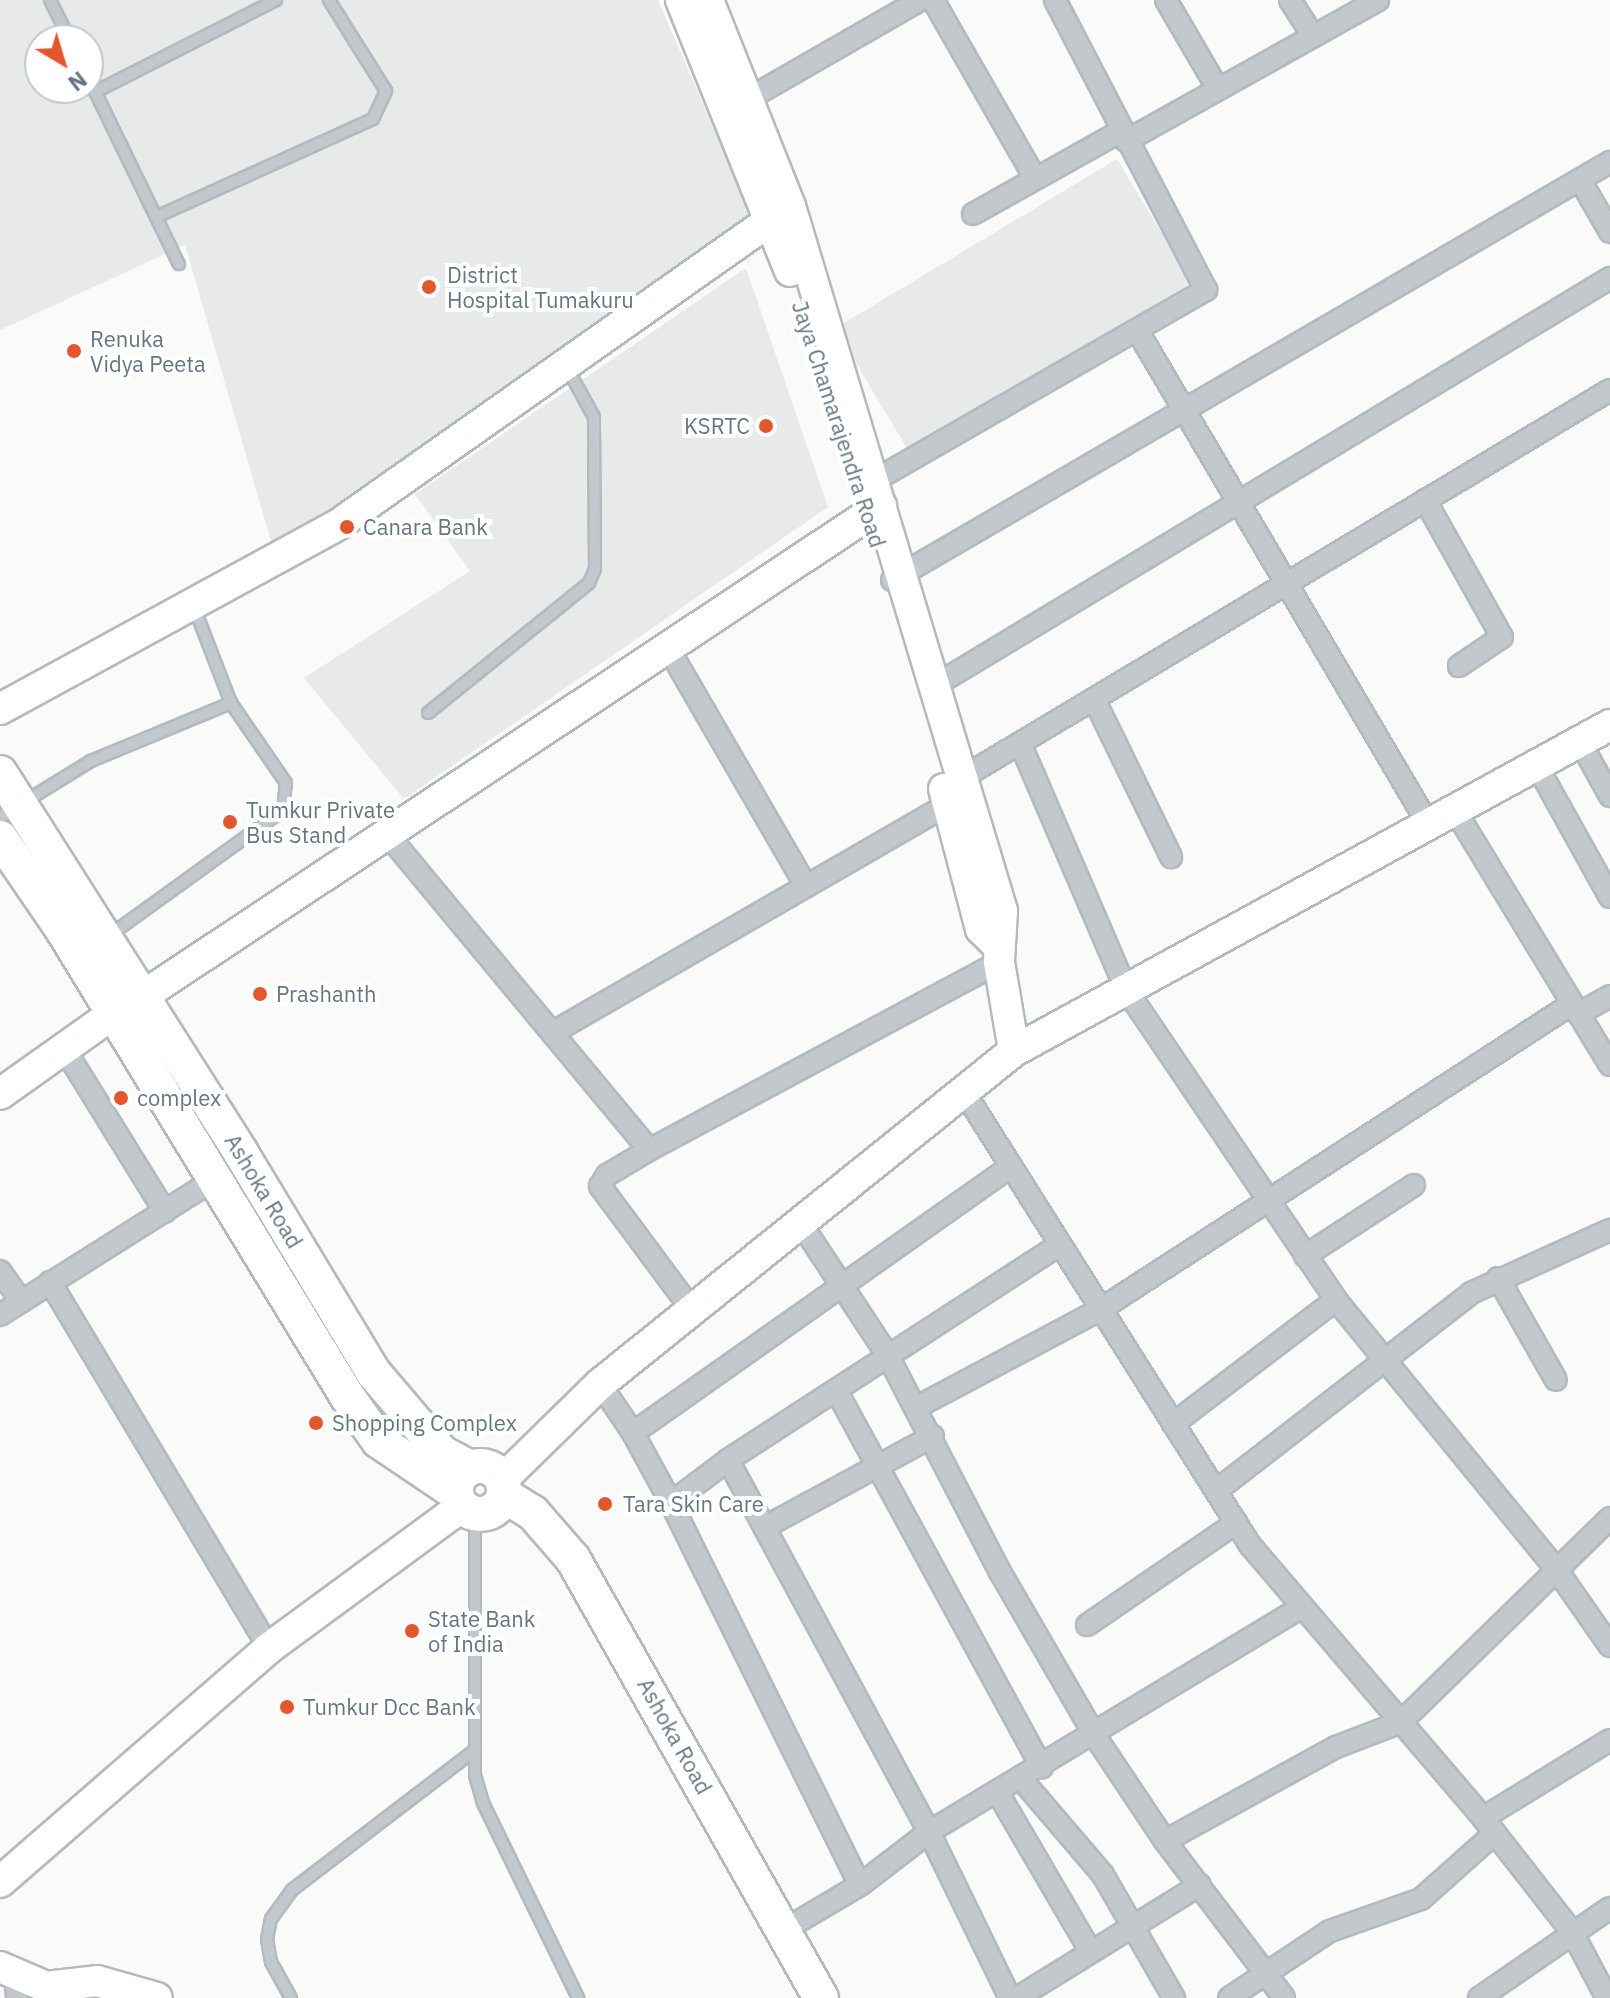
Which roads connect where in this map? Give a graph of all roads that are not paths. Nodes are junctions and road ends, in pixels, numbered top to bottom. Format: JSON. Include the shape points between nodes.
{"nodes":[{"id":1,"x":50,"y":0,"type":"edge"},
{"id":2,"x":276,"y":0,"type":"edge"},
{"id":3,"x":329,"y":0,"type":"edge"},
{"id":4,"x":681,"y":0,"type":"edge"},
{"id":5,"x":708,"y":0,"type":"edge"},
{"id":6,"x":920,"y":0,"type":"edge"},
{"id":7,"x":933,"y":0,"type":"edge"},
{"id":8,"x":1055,"y":0,"type":"edge"},
{"id":9,"x":1166,"y":0,"type":"edge"},
{"id":10,"x":1290,"y":0,"type":"edge"},
{"id":11,"x":1373,"y":1,"type":"edge"},
{"id":12,"x":62,"y":24,"type":"edge"},
{"id":13,"x":1313,"y":36,"type":"junction"},
{"id":14,"x":104,"y":87,"type":"edge"},
{"id":15,"x":1218,"y":89,"type":"junction"},
{"id":16,"x":748,"y":99,"type":"junction"},
{"id":17,"x":101,"y":104,"type":"edge"},
{"id":18,"x":1124,"y":136,"type":"junction"},
{"id":19,"x":1610,"y":162,"type":"edge"},
{"id":20,"x":1035,"y":178,"type":"junction"},
{"id":21,"x":1580,"y":180,"type":"junction"},
{"id":22,"x":781,"y":213,"type":"junction"},
{"id":23,"x":973,"y":214,"type":"dead end"},
{"id":24,"x":156,"y":217,"type":"junction"},
{"id":25,"x":1610,"y":232,"type":"edge"},
{"id":26,"x":179,"y":264,"type":"dead end"},
{"id":27,"x":1610,"y":278,"type":"edge"},
{"id":28,"x":1137,"y":330,"type":"junction"},
{"id":29,"x":565,"y":364,"type":"junction"},
{"id":30,"x":1610,"y":390,"type":"edge"},
{"id":31,"x":1182,"y":411,"type":"junction"},
{"id":32,"x":872,"y":497,"type":"junction"},
{"id":33,"x":1425,"y":500,"type":"junction"},
{"id":34,"x":1236,"y":503,"type":"junction"},
{"id":35,"x":895,"y":579,"type":"junction"},
{"id":36,"x":1284,"y":585,"type":"junction"},
{"id":37,"x":194,"y":606,"type":"junction"},
{"id":38,"x":668,"y":648,"type":"junction"},
{"id":39,"x":1459,"y":666,"type":"dead end"},
{"id":40,"x":934,"y":686,"type":"junction"},
{"id":41,"x":1094,"y":699,"type":"junction"},
{"id":42,"x":231,"y":703,"type":"junction"},
{"id":43,"x":0,"y":709,"type":"edge"},
{"id":44,"x":428,"y":713,"type":"dead end"},
{"id":45,"x":1610,"y":725,"type":"edge"},
{"id":46,"x":1580,"y":742,"type":"junction"},
{"id":47,"x":1020,"y":743,"type":"junction"},
{"id":48,"x":1537,"y":766,"type":"junction"},
{"id":49,"x":0,"y":773,"type":"edge"},
{"id":50,"x":951,"y":790,"type":"junction"},
{"id":51,"x":1610,"y":796,"type":"edge"},
{"id":52,"x":11,"y":811,"type":"edge"},
{"id":53,"x":1443,"y":820,"type":"junction"},
{"id":54,"x":387,"y":834,"type":"junction"},
{"id":55,"x":0,"y":838,"type":"edge"},
{"id":56,"x":1171,"y":857,"type":"dead end"},
{"id":57,"x":806,"y":886,"type":"junction"},
{"id":58,"x":1610,"y":897,"type":"edge"},
{"id":59,"x":105,"y":938,"type":"junction"},
{"id":60,"x":999,"y":954,"type":"junction"},
{"id":61,"x":1127,"y":991,"type":"junction"},
{"id":62,"x":143,"y":996,"type":"junction"},
{"id":63,"x":1610,"y":996,"type":"edge"},
{"id":64,"x":1575,"y":1009,"type":"junction"},
{"id":65,"x":111,"y":1015,"type":"junction"},
{"id":66,"x":552,"y":1033,"type":"junction"},
{"id":67,"x":62,"y":1045,"type":"junction"},
{"id":68,"x":1014,"y":1051,"type":"junction"},
{"id":69,"x":1610,"y":1065,"type":"edge"},
{"id":70,"x":963,"y":1090,"type":"junction"},
{"id":71,"x":0,"y":1094,"type":"edge"},
{"id":72,"x":649,"y":1150,"type":"junction"},
{"id":73,"x":1011,"y":1166,"type":"junction"},
{"id":74,"x":217,"y":1178,"type":"junction"},
{"id":75,"x":1414,"y":1185,"type":"dead end"},
{"id":76,"x":1268,"y":1200,"type":"junction"},
{"id":77,"x":165,"y":1212,"type":"junction"},
{"id":78,"x":800,"y":1222,"type":"junction"},
{"id":79,"x":1610,"y":1230,"type":"edge"},
{"id":80,"x":1060,"y":1244,"type":"junction"},
{"id":81,"x":1305,"y":1256,"type":"junction"},
{"id":82,"x":0,"y":1271,"type":"edge"},
{"id":83,"x":1498,"y":1278,"type":"junction"},
{"id":84,"x":50,"y":1282,"type":"junction"},
{"id":85,"x":841,"y":1284,"type":"junction"},
{"id":86,"x":1336,"y":1300,"type":"junction"},
{"id":87,"x":21,"y":1301,"type":"junction"},
{"id":88,"x":1101,"y":1309,"type":"junction"},
{"id":89,"x":692,"y":1310,"type":"junction"},
{"id":90,"x":0,"y":1315,"type":"edge"},
{"id":91,"x":888,"y":1356,"type":"junction"},
{"id":92,"x":1386,"y":1359,"type":"junction"},
{"id":93,"x":1556,"y":1380,"type":"dead end"},
{"id":94,"x":600,"y":1384,"type":"junction"},
{"id":95,"x":836,"y":1390,"type":"junction"},
{"id":96,"x":917,"y":1407,"type":"junction"},
{"id":97,"x":1173,"y":1424,"type":"junction"},
{"id":98,"x":633,"y":1433,"type":"junction"},
{"id":99,"x":933,"y":1436,"type":"junction"},
{"id":100,"x":728,"y":1460,"type":"junction"},
{"id":101,"x":878,"y":1465,"type":"junction"},
{"id":102,"x":1216,"y":1491,"type":"junction"},
{"id":103,"x":480,"y":1495,"type":"junction"},
{"id":104,"x":671,"y":1503,"type":"junction"},
{"id":105,"x":1610,"y":1518,"type":"edge"},
{"id":106,"x":1236,"y":1523,"type":"junction"},
{"id":107,"x":765,"y":1527,"type":"junction"},
{"id":108,"x":1556,"y":1569,"type":"junction"},
{"id":109,"x":1302,"y":1607,"type":"junction"},
{"id":110,"x":1602,"y":1620,"type":"edge"},
{"id":111,"x":1087,"y":1625,"type":"dead end"},
{"id":112,"x":1610,"y":1646,"type":"edge"},
{"id":113,"x":269,"y":1648,"type":"junction"},
{"id":114,"x":1401,"y":1722,"type":"junction"},
{"id":115,"x":1095,"y":1736,"type":"junction"},
{"id":116,"x":1610,"y":1740,"type":"edge"},
{"id":117,"x":475,"y":1750,"type":"junction"},
{"id":118,"x":1042,"y":1768,"type":"junction"},
{"id":119,"x":1022,"y":1780,"type":"junction"},
{"id":120,"x":998,"y":1793,"type":"junction"},
{"id":121,"x":1489,"y":1825,"type":"junction"},
{"id":122,"x":929,"y":1832,"type":"junction"},
{"id":123,"x":1165,"y":1841,"type":"junction"},
{"id":124,"x":0,"y":1882,"type":"edge"},
{"id":125,"x":860,"y":1885,"type":"junction"},
{"id":126,"x":1200,"y":1885,"type":"junction"},
{"id":127,"x":1610,"y":1908,"type":"edge"},
{"id":128,"x":1132,"y":1926,"type":"junction"},
{"id":129,"x":784,"y":1930,"type":"junction"},
{"id":130,"x":1572,"y":1932,"type":"junction"},
{"id":131,"x":1091,"y":1952,"type":"junction"},
{"id":132,"x":1266,"y":1972,"type":"junction"},
{"id":133,"x":10,"y":1979,"type":"edge"},
{"id":134,"x":63,"y":1992,"type":"edge"},
{"id":135,"x":157,"y":1998,"type":"edge"},
{"id":136,"x":291,"y":1998,"type":"edge"},
{"id":137,"x":578,"y":1998,"type":"edge"},
{"id":138,"x":797,"y":1998,"type":"edge"},
{"id":139,"x":821,"y":1998,"type":"edge"},
{"id":140,"x":1010,"y":1998,"type":"edge"},
{"id":141,"x":1017,"y":1998,"type":"edge"},
{"id":142,"x":1174,"y":1998,"type":"edge"},
{"id":143,"x":1229,"y":1998,"type":"edge"},
{"id":144,"x":1284,"y":1998,"type":"edge"},
{"id":145,"x":1479,"y":1998,"type":"edge"},
{"id":146,"x":1607,"y":1998,"type":"edge"}],
"edges":[{"from":1,"to":12,"type":"lane"},
{"from":2,"to":14,"type":"lane"},
{"from":3,"to":24,"type":"lane","via":[[386,91],[373,119]]},
{"from":4,"to":22,"type":"main road","name":"Jaya Chamarajendra Road"},
{"from":5,"to":16,"type":"main road","name":"Jaya Chamarajendra Road"},
{"from":6,"to":16,"type":"street"},
{"from":7,"to":20,"type":"street"},
{"from":8,"to":18,"type":"street"},
{"from":9,"to":15,"type":"street"},
{"from":10,"to":13,"type":"street"},
{"from":11,"to":13,"type":"street"},
{"from":13,"to":15,"type":"street"},
{"from":15,"to":18,"type":"street"},
{"from":16,"to":22,"type":"main road","name":"Jaya Chamarajendra Road"},
{"from":17,"to":24,"type":"lane"},
{"from":18,"to":20,"type":"street"},
{"from":18,"to":28,"type":"street","via":[[1206,290]]},
{"from":19,"to":21,"type":"street"},
{"from":20,"to":23,"type":"street"},
{"from":21,"to":25,"type":"street"},
{"from":21,"to":31,"type":"street"},
{"from":22,"to":29,"type":"main road"},
{"from":22,"to":32,"type":"main road","name":"Jaya Chamarajendra Road"},
{"from":24,"to":26,"type":"lane"},
{"from":27,"to":34,"type":"street"},
{"from":28,"to":31,"type":"street"},
{"from":28,"to":32,"type":"street"},
{"from":29,"to":37,"type":"main road","via":[[339,524]]},
{"from":29,"to":44,"type":"lane","via":[[594,417],[595,569],[577,596]]},
{"from":30,"to":33,"type":"street"},
{"from":31,"to":34,"type":"street"},
{"from":31,"to":35,"type":"street"},
{"from":32,"to":35,"type":"main road","name":"Jaya Chamarajendra Road"},
{"from":32,"to":38,"type":"main road"},
{"from":33,"to":36,"type":"street"},
{"from":33,"to":39,"type":"street","via":[[1502,637]]},
{"from":34,"to":36,"type":"street"},
{"from":34,"to":40,"type":"street"},
{"from":35,"to":40,"type":"main road","name":"Jaya Chamarajendra Road"},
{"from":35,"to":50,"type":"main road","name":"Jaya Chamarajendra Road"},
{"from":36,"to":41,"type":"street"},
{"from":36,"to":53,"type":"street"},
{"from":37,"to":42,"type":"lane"},
{"from":37,"to":43,"type":"main road"},
{"from":38,"to":54,"type":"main road"},
{"from":38,"to":57,"type":"street"},
{"from":40,"to":50,"type":"main road","name":"Jaya Chamarajendra Road"},
{"from":41,"to":47,"type":"street"},
{"from":41,"to":56,"type":"street"},
{"from":42,"to":52,"type":"lane","via":[[91,761]]},
{"from":42,"to":59,"type":"lane","via":[[286,783],[283,810]]},
{"from":45,"to":46,"type":"main road"},
{"from":46,"to":48,"type":"main road"},
{"from":46,"to":51,"type":"street"},
{"from":47,"to":50,"type":"street"},
{"from":47,"to":61,"type":"street"},
{"from":48,"to":53,"type":"main road"},
{"from":48,"to":58,"type":"street"},
{"from":49,"to":52,"type":"main road","name":"Ashoka Road"},
{"from":50,"to":57,"type":"street"},
{"from":50,"to":60,"type":"main road","name":"Jaya Chamarajendra Road","via":[[1002,911]]},
{"from":52,"to":59,"type":"main road","name":"Ashoka Road"},
{"from":53,"to":61,"type":"main road"},
{"from":53,"to":64,"type":"street"},
{"from":54,"to":62,"type":"main road"},
{"from":54,"to":66,"type":"street"},
{"from":55,"to":65,"type":"main road","name":"Ashoka Road","via":[[63,930]]},
{"from":57,"to":66,"type":"street"},
{"from":59,"to":62,"type":"main road","name":"Ashoka Road"},
{"from":60,"to":68,"type":"main road","name":"Jaya Chamarajendra Road"},
{"from":60,"to":72,"type":"street"},
{"from":61,"to":68,"type":"main road"},
{"from":61,"to":76,"type":"street"},
{"from":62,"to":103,"type":"main road","name":"Ashoka Road","via":[[373,1372]]},
{"from":63,"to":64,"type":"street"},
{"from":64,"to":69,"type":"street"},
{"from":64,"to":76,"type":"street"},
{"from":65,"to":67,"type":"main road"},
{"from":65,"to":74,"type":"main road","name":"Ashoka Road"},
{"from":66,"to":72,"type":"street"},
{"from":67,"to":71,"type":"main road"},
{"from":67,"to":77,"type":"street"},
{"from":68,"to":70,"type":"main road"},
{"from":70,"to":73,"type":"street"},
{"from":70,"to":78,"type":"main road"},
{"from":72,"to":89,"type":"street","via":[[607,1175],[600,1186]]},
{"from":73,"to":80,"type":"street"},
{"from":73,"to":85,"type":"street"},
{"from":74,"to":77,"type":"street"},
{"from":74,"to":103,"type":"main road","name":"Ashoka Road","via":[[311,1340],[379,1441]]},
{"from":75,"to":81,"type":"street"},
{"from":76,"to":81,"type":"street"},
{"from":76,"to":88,"type":"street"},
{"from":77,"to":84,"type":"street"},
{"from":78,"to":85,"type":"street"},
{"from":78,"to":89,"type":"main road"},
{"from":79,"to":83,"type":"street"},
{"from":80,"to":88,"type":"street"},
{"from":80,"to":91,"type":"street"},
{"from":81,"to":86,"type":"street"},
{"from":82,"to":87,"type":"street"},
{"from":83,"to":92,"type":"street"},
{"from":83,"to":93,"type":"street"},
{"from":84,"to":87,"type":"street"},
{"from":84,"to":113,"type":"street"},
{"from":85,"to":91,"type":"street"},
{"from":85,"to":98,"type":"street"},
{"from":86,"to":92,"type":"street"},
{"from":86,"to":97,"type":"street"},
{"from":87,"to":90,"type":"street"},
{"from":88,"to":96,"type":"street"},
{"from":88,"to":97,"type":"street"},
{"from":89,"to":94,"type":"main road"},
{"from":91,"to":95,"type":"street"},
{"from":91,"to":96,"type":"street"},
{"from":92,"to":102,"type":"street"},
{"from":92,"to":108,"type":"street"},
{"from":94,"to":98,"type":"street"},
{"from":94,"to":103,"type":"main road"},
{"from":95,"to":100,"type":"street"},
{"from":95,"to":101,"type":"street"},
{"from":96,"to":99,"type":"street"},
{"from":97,"to":102,"type":"street"},
{"from":98,"to":104,"type":"street"},
{"from":99,"to":101,"type":"street"},
{"from":99,"to":115,"type":"street","via":[[1000,1572]]},
{"from":100,"to":104,"type":"street"},
{"from":100,"to":107,"type":"street"},
{"from":101,"to":107,"type":"street"},
{"from":101,"to":118,"type":"street"},
{"from":102,"to":106,"type":"street"},
{"from":103,"to":113,"type":"main road"},
{"from":103,"to":117,"type":"lane"},
{"from":103,"to":129,"type":"main road","name":"Ashoka Road","via":[[533,1513],[573,1559]]},
{"from":103,"to":138,"type":"main road","name":"Ashoka Road","via":[[531,1540],[560,1575],[634,1694]]},
{"from":104,"to":125,"type":"street"},
{"from":105,"to":108,"type":"street"},
{"from":106,"to":109,"type":"street"},
{"from":106,"to":111,"type":"street"},
{"from":107,"to":122,"type":"street"},
{"from":108,"to":110,"type":"street"},
{"from":108,"to":114,"type":"street"},
{"from":109,"to":114,"type":"street"},
{"from":109,"to":115,"type":"street"},
{"from":110,"to":112,"type":"street"},
{"from":113,"to":124,"type":"main road"},
{"from":114,"to":121,"type":"street"},
{"from":114,"to":123,"type":"street","via":[[1336,1747]]},
{"from":115,"to":118,"type":"street"},
{"from":115,"to":123,"type":"street"},
{"from":116,"to":121,"type":"street"},
{"from":117,"to":136,"type":"lane","via":[[292,1890],[271,1919],[267,1939],[271,1962]]},
{"from":117,"to":137,"type":"lane","via":[[483,1803]]},
{"from":118,"to":119,"type":"street"},
{"from":119,"to":120,"type":"street"},
{"from":119,"to":128,"type":"street","via":[[1089,1856]]},
{"from":120,"to":122,"type":"street"},
{"from":120,"to":131,"type":"street"},
{"from":121,"to":130,"type":"street"},
{"from":121,"to":132,"type":"street","via":[[1421,1899],[1330,1931]]},
{"from":122,"to":125,"type":"street"},
{"from":122,"to":140,"type":"street"},
{"from":123,"to":126,"type":"street"},
{"from":125,"to":129,"type":"street"},
{"from":126,"to":128,"type":"street"},
{"from":126,"to":132,"type":"street"},
{"from":127,"to":130,"type":"street"},
{"from":128,"to":131,"type":"street"},
{"from":128,"to":142,"type":"street"},
{"from":129,"to":139,"type":"main road","name":"Ashoka Road"},
{"from":130,"to":145,"type":"street"},
{"from":130,"to":146,"type":"street"},
{"from":131,"to":141,"type":"street"},
{"from":132,"to":143,"type":"street"},
{"from":132,"to":144,"type":"street"},
{"from":133,"to":134,"type":"main road"},
{"from":134,"to":135,"type":"main road","via":[[97,1981]]}]}
